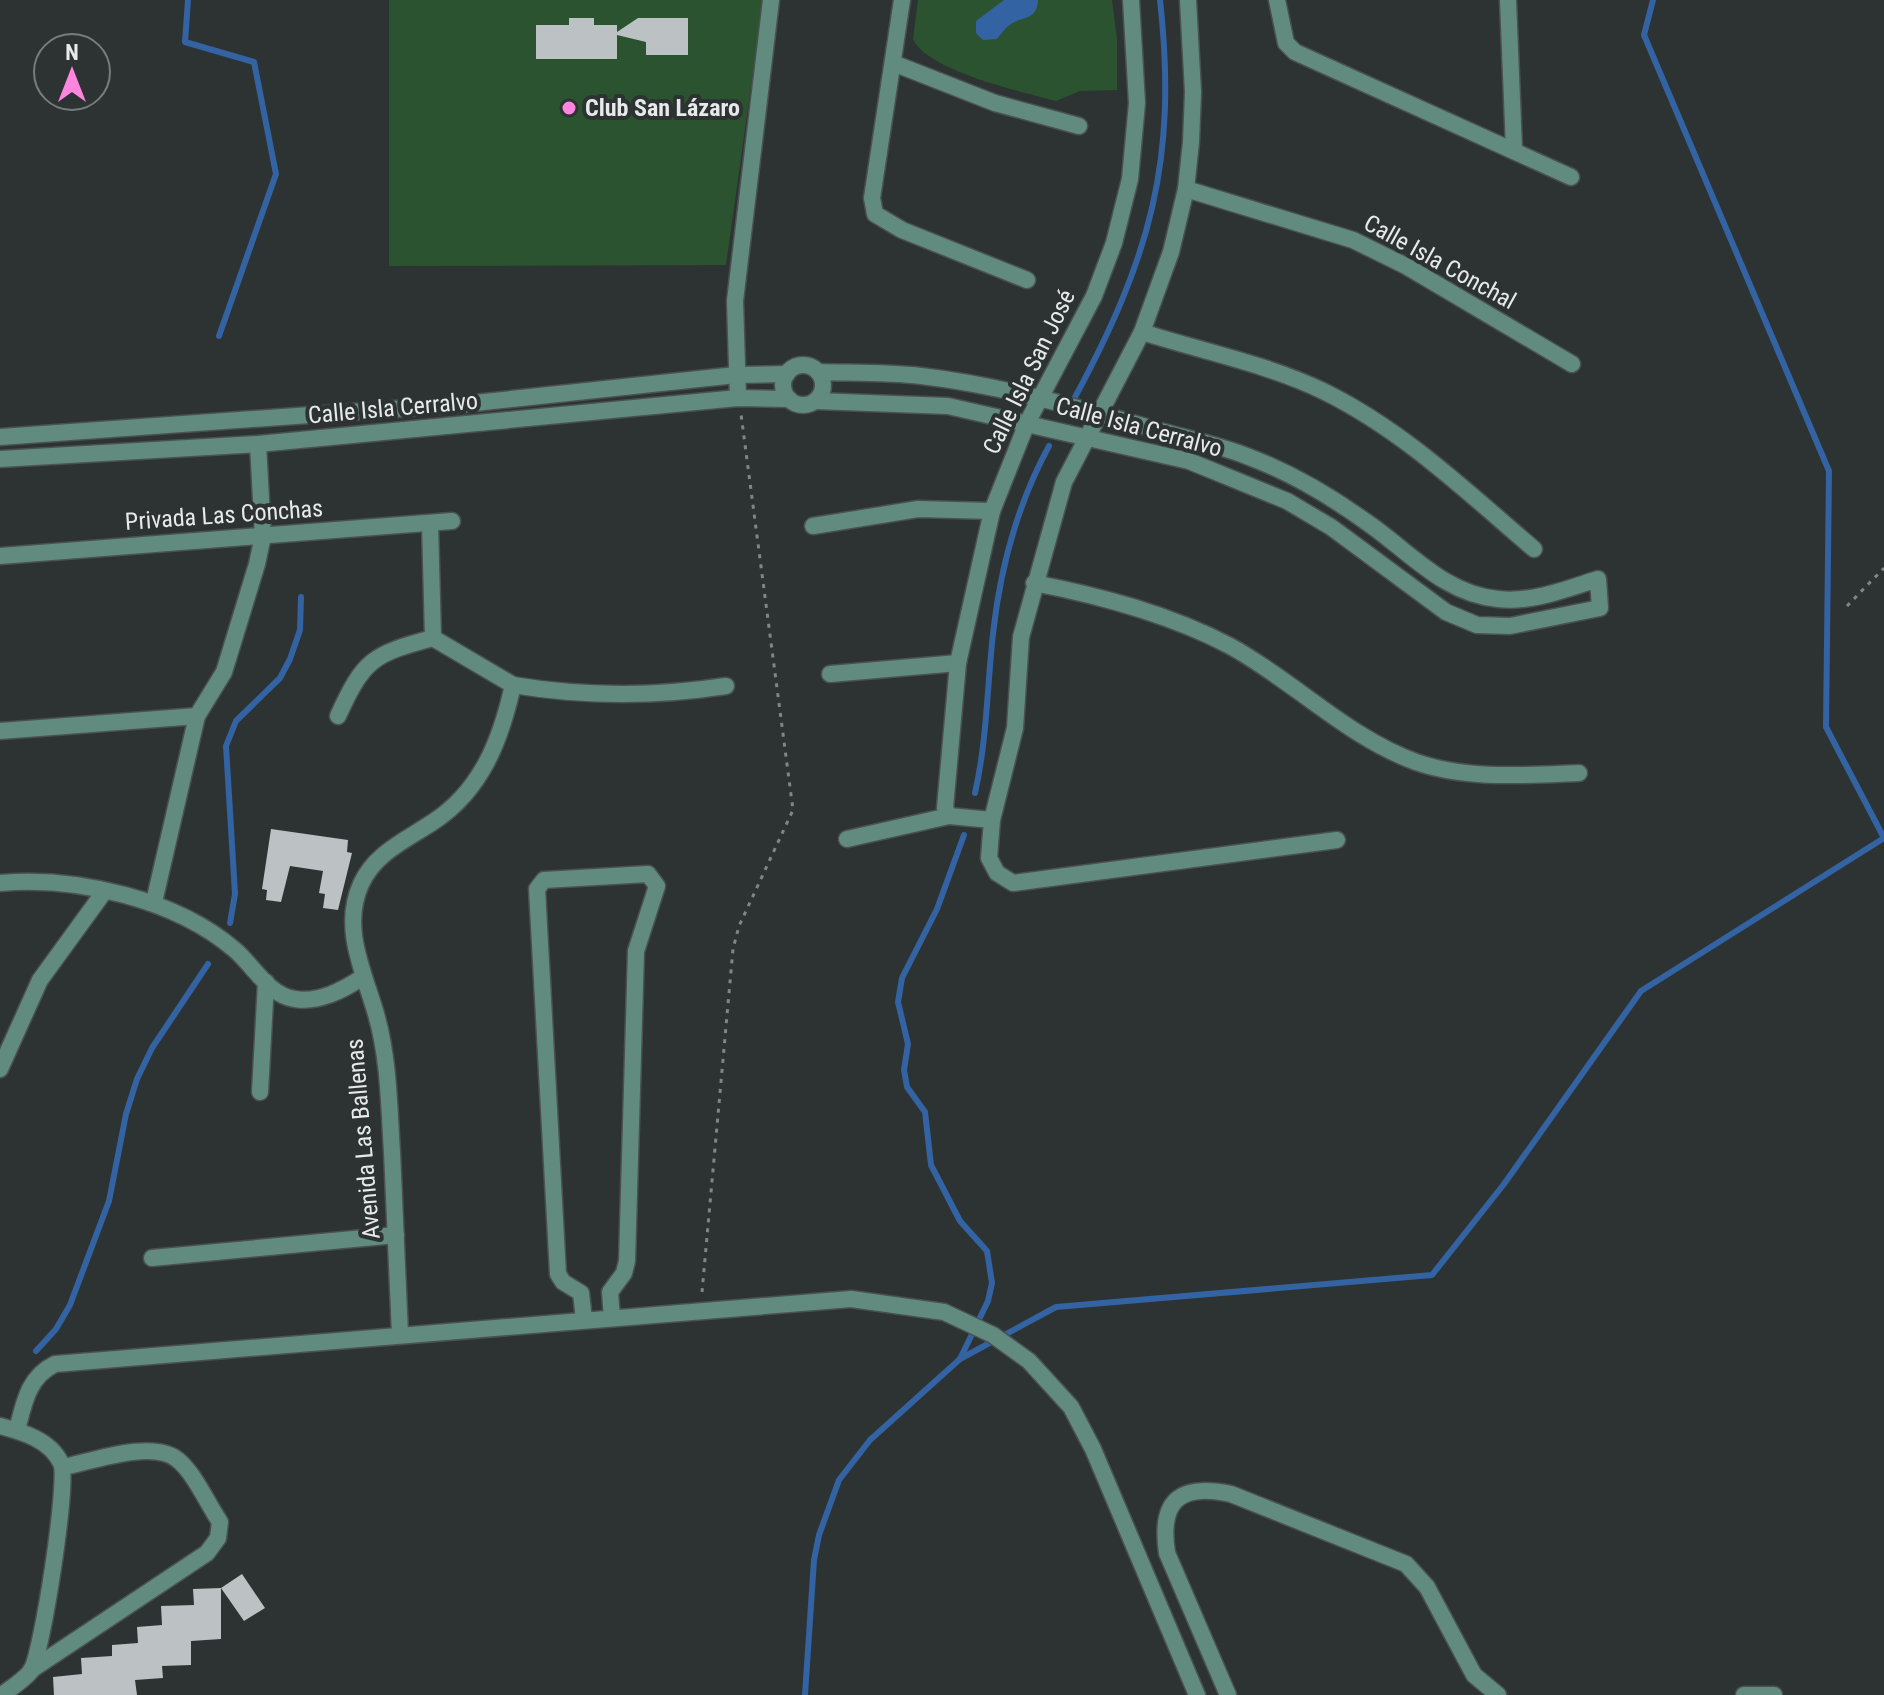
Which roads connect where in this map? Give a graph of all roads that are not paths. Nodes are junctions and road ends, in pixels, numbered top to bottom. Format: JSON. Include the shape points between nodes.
{"nodes":[{"id":1,"x":771,"y":0,"type":"edge"},
{"id":2,"x":902,"y":0,"type":"edge"},
{"id":3,"x":1131,"y":0,"type":"edge"},
{"id":4,"x":1188,"y":0,"type":"edge"},
{"id":5,"x":1277,"y":0,"type":"edge"},
{"id":6,"x":1508,"y":0,"type":"edge"},
{"id":7,"x":893,"y":63,"type":"junction"},
{"id":8,"x":1079,"y":126,"type":"dead end"},
{"id":9,"x":1514,"y":149,"type":"junction"},
{"id":10,"x":1571,"y":177,"type":"dead end"},
{"id":11,"x":1186,"y":189,"type":"junction"},
{"id":12,"x":1027,"y":280,"type":"dead end"},
{"id":13,"x":1142,"y":332,"type":"junction"},
{"id":14,"x":1572,"y":364,"type":"dead end"},
{"id":15,"x":818,"y":372,"type":"junction"},
{"id":16,"x":787,"y":374,"type":"junction"},
{"id":17,"x":736,"y":375,"type":"junction"},
{"id":18,"x":738,"y":398,"type":"junction"},
{"id":19,"x":789,"y":399,"type":"junction"},
{"id":20,"x":1038,"y":399,"type":"junction"},
{"id":21,"x":816,"y":401,"type":"junction"},
{"id":22,"x":1098,"y":412,"type":"junction"},
{"id":23,"x":1027,"y":423,"type":"junction"},
{"id":24,"x":1085,"y":436,"type":"junction"},
{"id":25,"x":0,"y":437,"type":"edge"},
{"id":26,"x":258,"y":444,"type":"junction"},
{"id":27,"x":0,"y":459,"type":"edge"},
{"id":28,"x":992,"y":511,"type":"junction"},
{"id":29,"x":452,"y":521,"type":"dead end"},
{"id":30,"x":430,"y":523,"type":"junction"},
{"id":31,"x":813,"y":526,"type":"dead end"},
{"id":32,"x":263,"y":536,"type":"junction"},
{"id":33,"x":1534,"y":549,"type":"dead end"},
{"id":34,"x":0,"y":556,"type":"edge"},
{"id":35,"x":1034,"y":583,"type":"junction"},
{"id":36,"x":433,"y":638,"type":"junction"},
{"id":37,"x":958,"y":663,"type":"junction"},
{"id":38,"x":830,"y":674,"type":"dead end"},
{"id":39,"x":513,"y":685,"type":"junction"},
{"id":40,"x":726,"y":686,"type":"dead end"},
{"id":41,"x":197,"y":716,"type":"junction"},
{"id":42,"x":338,"y":716,"type":"dead end"},
{"id":43,"x":0,"y":731,"type":"edge"},
{"id":44,"x":1579,"y":773,"type":"dead end"},
{"id":45,"x":949,"y":816,"type":"junction"},
{"id":46,"x":992,"y":820,"type":"junction"},
{"id":47,"x":847,"y":839,"type":"dead end"},
{"id":48,"x":1337,"y":840,"type":"dead end"},
{"id":49,"x":0,"y":883,"type":"edge"},
{"id":50,"x":104,"y":892,"type":"junction"},
{"id":51,"x":154,"y":902,"type":"junction"},
{"id":52,"x":363,"y":977,"type":"junction"},
{"id":53,"x":266,"y":982,"type":"junction"},
{"id":54,"x":0,"y":1069,"type":"edge"},
{"id":55,"x":260,"y":1092,"type":"dead end"},
{"id":56,"x":396,"y":1235,"type":"junction"},
{"id":57,"x":152,"y":1258,"type":"dead end"},
{"id":58,"x":612,"y":1318,"type":"junction"},
{"id":59,"x":584,"y":1320,"type":"junction"},
{"id":60,"x":400,"y":1334,"type":"junction"},
{"id":61,"x":0,"y":1426,"type":"edge"},
{"id":62,"x":17,"y":1430,"type":"junction"},
{"id":63,"x":64,"y":1467,"type":"junction"},
{"id":64,"x":31,"y":1670,"type":"junction"},
{"id":65,"x":2,"y":1695,"type":"edge"},
{"id":66,"x":1197,"y":1695,"type":"edge"},
{"id":67,"x":1228,"y":1695,"type":"edge"},
{"id":68,"x":1498,"y":1695,"type":"edge"},
{"id":69,"x":1744,"y":1695,"type":"edge"},
{"id":70,"x":1774,"y":1695,"type":"edge"}],
"edges":[{"from":1,"to":17,"type":"street","via":[[740,247]]},
{"from":2,"to":7,"type":"street"},
{"from":3,"to":20,"type":"street","name":"Calle Isla San José","via":[[1137,103],[1130,179],[1094,296]]},
{"from":4,"to":11,"type":"street","via":[[1193,92]]},
{"from":5,"to":9,"type":"street","via":[[1286,43],[1295,52]]},
{"from":6,"to":9,"type":"street"},
{"from":7,"to":8,"type":"street","via":[[995,103]]},
{"from":7,"to":12,"type":"street","via":[[872,207],[881,219],[902,230]]},
{"from":9,"to":10,"type":"street"},
{"from":11,"to":13,"type":"street","via":[[1171,252]]},
{"from":11,"to":14,"type":"street","name":"Calle Isla Conchal","via":[[1353,240]]},
{"from":13,"to":22,"type":"street"},
{"from":13,"to":33,"type":"street","via":[[1321,390],[1360,411],[1420,451]]},
{"from":15,"to":16,"type":"street","via":[[802,366]]},
{"from":15,"to":20,"type":"street","name":"Calle Isla Cerralvo","via":[[917,375]]},
{"from":15,"to":21,"type":"street","via":[[823,387]]},
{"from":16,"to":17,"type":"street","name":"Calle Isla Cerralvo"},
{"from":16,"to":19,"type":"street","via":[[783,382]]},
{"from":17,"to":18,"type":"street"},
{"from":17,"to":25,"type":"street","name":"Calle Isla Cerralvo","via":[[465,404]]},
{"from":18,"to":19,"type":"street","name":"Calle Isla Cerralvo"},
{"from":18,"to":26,"type":"street","name":"Calle Isla Cerralvo"},
{"from":19,"to":21,"type":"street","via":[[802,405]]},
{"from":20,"to":22,"type":"street","name":"Calle Isla Cerralvo"},
{"from":20,"to":23,"type":"street","name":"Calle Isla San José"},
{"from":21,"to":23,"type":"street","name":"Calle Isla Cerralvo","via":[[919,403]]},
{"from":22,"to":24,"type":"street"},
{"from":22,"to":24,"type":"street","name":"Calle Isla Cerralvo","via":[[1251,457],[1365,521],[1440,580],[1477,596],[1543,596],[1598,579],[1600,608],[1510,626],[1477,625],[1446,612],[1287,501],[1189,461]]},
{"from":23,"to":24,"type":"street","name":"Calle Isla Cerralvo"},
{"from":23,"to":28,"type":"street","name":"Calle Isla San José"},
{"from":24,"to":35,"type":"street","via":[[1059,496]]},
{"from":26,"to":27,"type":"street","name":"Calle Isla Cerralvo"},
{"from":26,"to":32,"type":"street"},
{"from":28,"to":31,"type":"street","via":[[918,509]]},
{"from":28,"to":37,"type":"street","name":"Calle Isla San José"},
{"from":29,"to":30,"type":"street","name":"Privada Las Conchas"},
{"from":30,"to":32,"type":"street","name":"Privada Las Conchas"},
{"from":30,"to":36,"type":"street"},
{"from":32,"to":34,"type":"street","name":"Privada Las Conchas"},
{"from":32,"to":41,"type":"street","via":[[224,672]]},
{"from":35,"to":44,"type":"street","via":[[1150,612],[1230,646],[1366,738],[1416,762],[1460,772]]},
{"from":35,"to":46,"type":"street","via":[[1021,637],[1015,728]]},
{"from":36,"to":39,"type":"street"},
{"from":36,"to":42,"type":"street","via":[[388,650],[356,675]]},
{"from":37,"to":38,"type":"street"},
{"from":37,"to":45,"type":"street","name":"Calle Isla San José","via":[[943,799]]},
{"from":39,"to":40,"type":"street","via":[[614,695],[666,695]]},
{"from":39,"to":52,"type":"street","name":"Avenida Las Ballenas","via":[[504,728],[472,786],[436,820],[385,852],[361,884],[353,923]]},
{"from":41,"to":43,"type":"street"},
{"from":41,"to":51,"type":"street"},
{"from":45,"to":46,"type":"street"},
{"from":45,"to":47,"type":"street"},
{"from":46,"to":48,"type":"street","via":[[989,858],[997,873],[1013,883]]},
{"from":49,"to":50,"type":"street","via":[[55,883]]},
{"from":50,"to":51,"type":"street"},
{"from":50,"to":54,"type":"street","via":[[40,980]]},
{"from":51,"to":53,"type":"street","via":[[209,931]]},
{"from":52,"to":53,"type":"street","via":[[315,999],[294,1000]]},
{"from":52,"to":56,"type":"street","name":"Avenida Las Ballenas","via":[[383,1044]]},
{"from":53,"to":55,"type":"street"},
{"from":56,"to":57,"type":"street"},
{"from":56,"to":60,"type":"street","name":"Avenida Las Ballenas"},
{"from":58,"to":59,"type":"street"},
{"from":58,"to":59,"type":"street","via":[[610,1292],[627,1261],[636,951],[657,886],[648,874],[544,880],[537,889],[558,1274],[581,1293]]},
{"from":58,"to":66,"type":"street","via":[[851,1299],[903,1304],[956,1318],[993,1335],[1029,1361],[1071,1407]]},
{"from":59,"to":60,"type":"street"},
{"from":60,"to":62,"type":"street","via":[[55,1364],[40,1371],[31,1384]]},
{"from":61,"to":62,"type":"street"},
{"from":62,"to":63,"type":"street","via":[[44,1442]]},
{"from":63,"to":64,"type":"street","via":[[57,1541]]},
{"from":63,"to":64,"type":"street","via":[[150,1449],[167,1453],[180,1461],[220,1522],[218,1538],[207,1553]]},
{"from":64,"to":65,"type":"street"},
{"from":67,"to":68,"type":"street","via":[[1167,1553],[1163,1528],[1170,1507],[1190,1490],[1231,1494],[1406,1564],[1427,1587],[1474,1675]]},
{"from":69,"to":70,"type":"street"}]}
